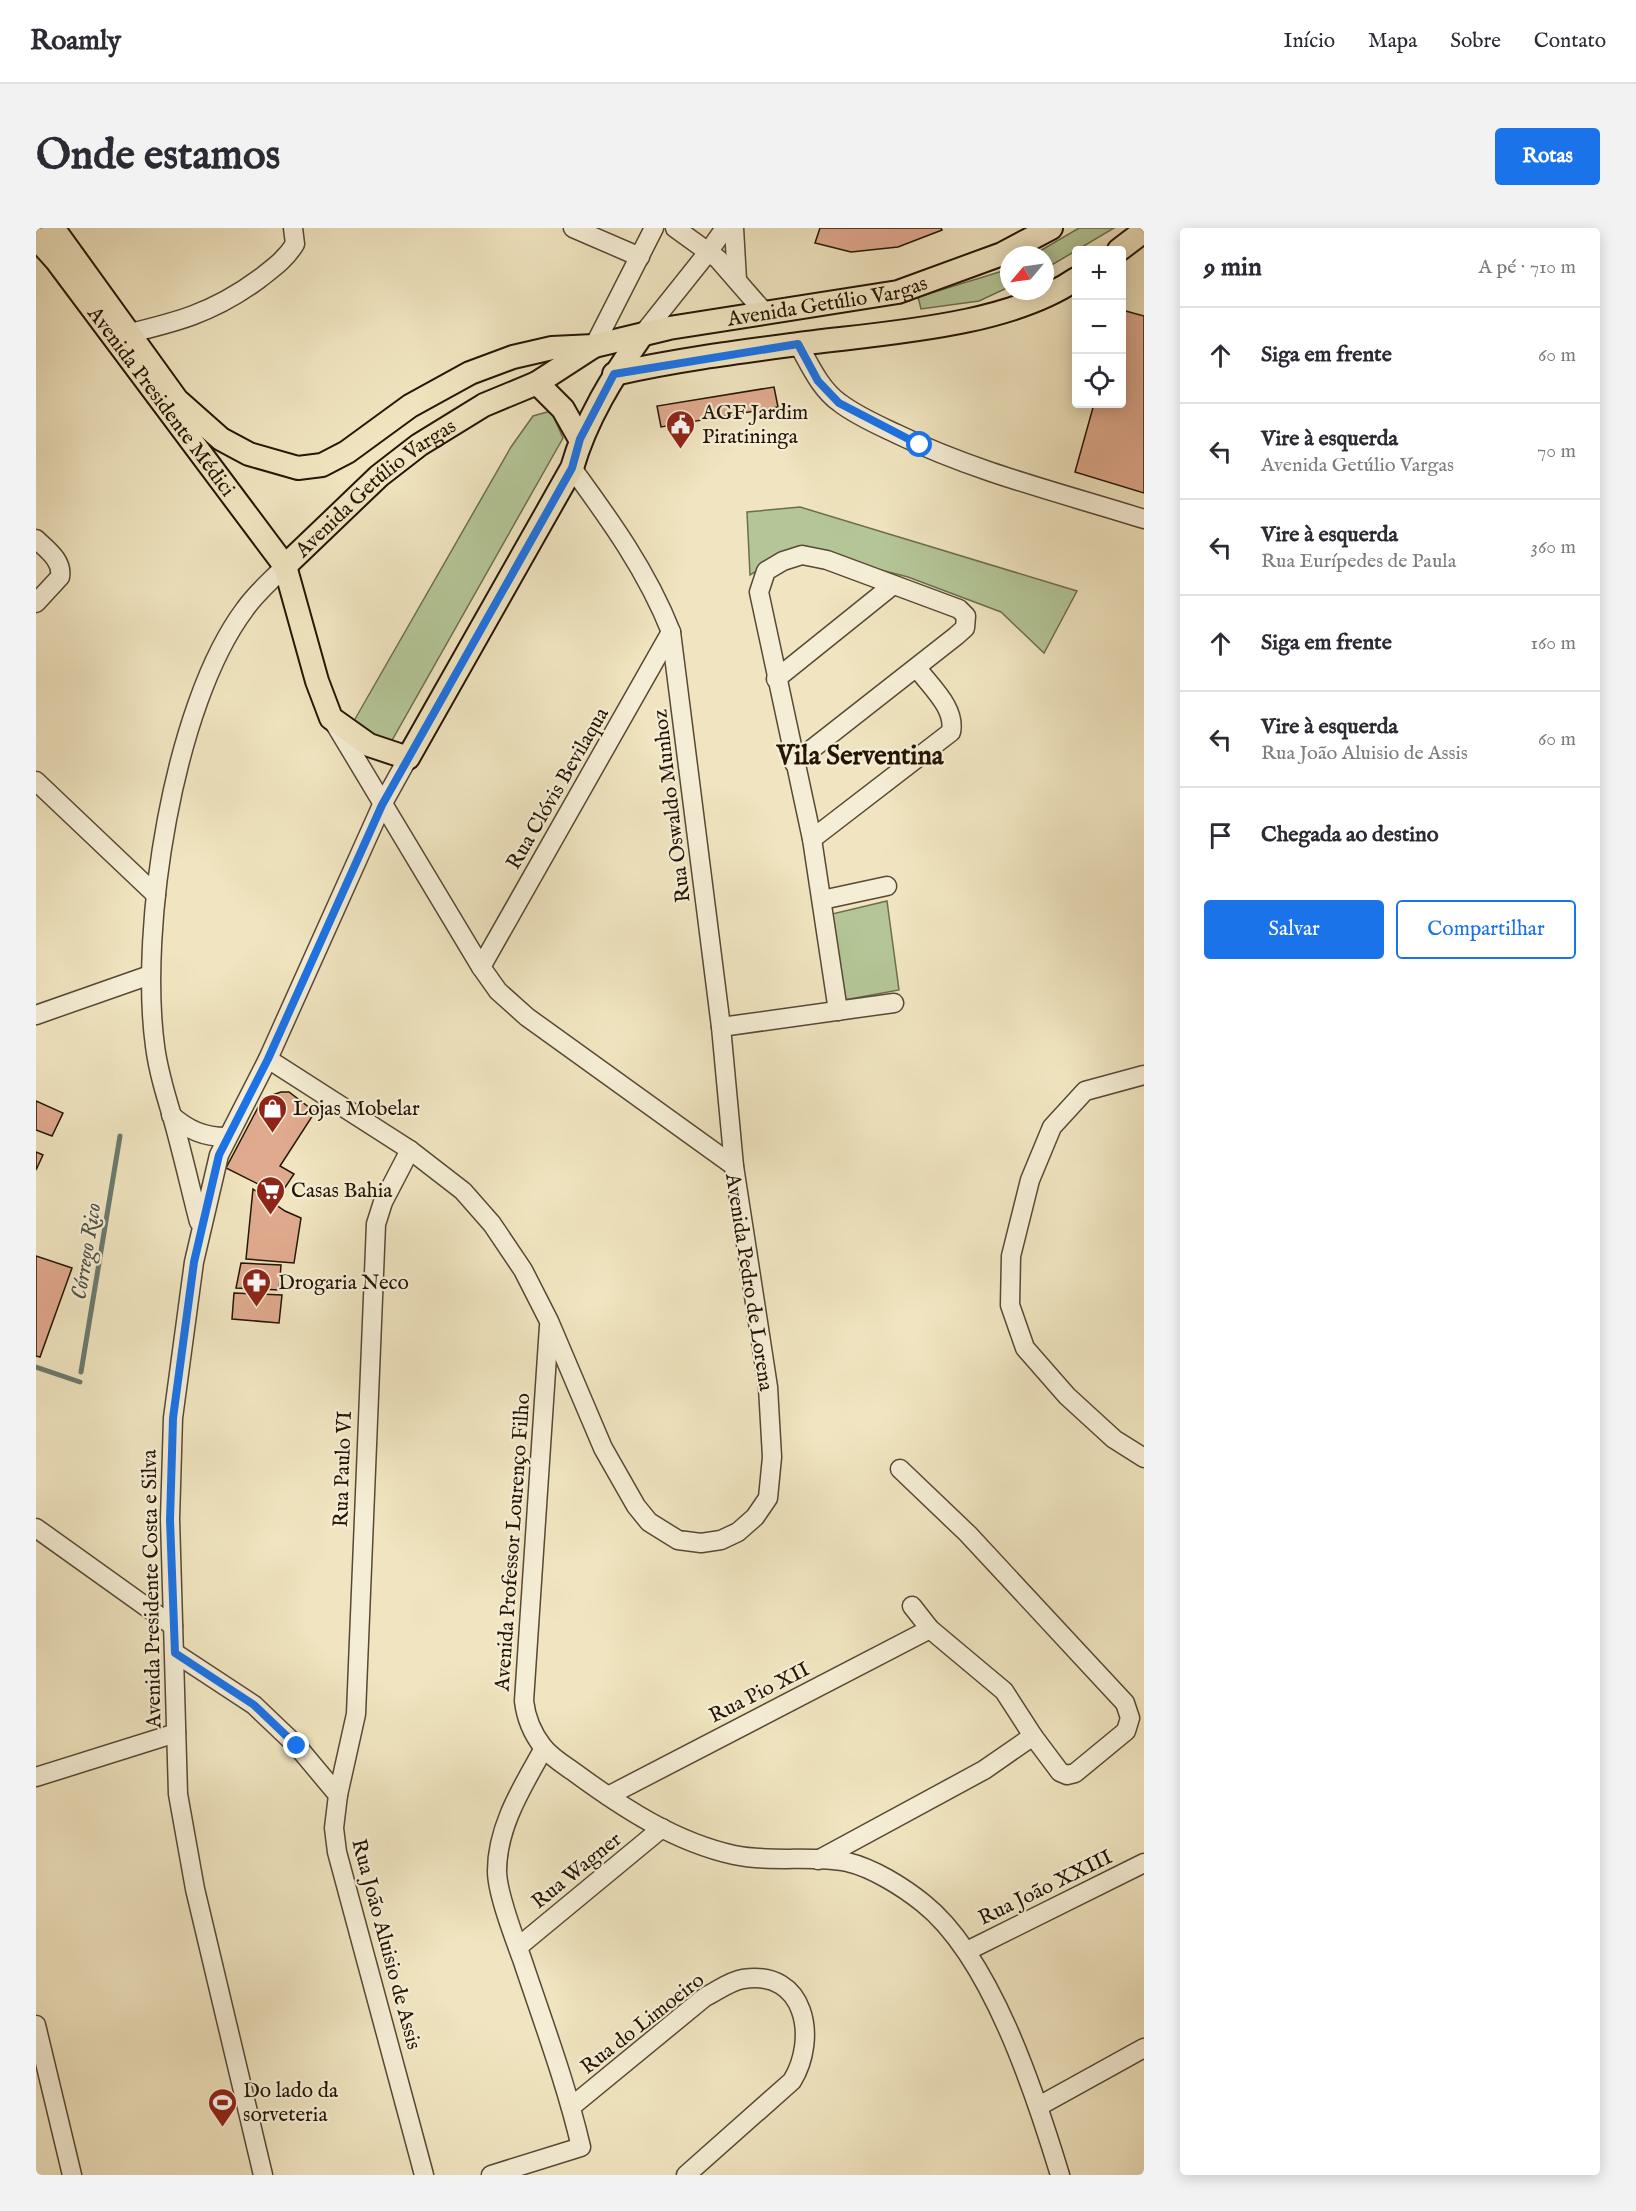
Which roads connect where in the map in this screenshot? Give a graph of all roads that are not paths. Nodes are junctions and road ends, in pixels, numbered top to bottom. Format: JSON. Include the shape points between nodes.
{"nodes":[{"id":1,"x":292,"y":228,"type":"edge"},
{"id":2,"x":573,"y":228,"type":"edge"},
{"id":3,"x":654,"y":228,"type":"edge"},
{"id":4,"x":675,"y":228,"type":"edge"},
{"id":5,"x":725,"y":228,"type":"edge"},
{"id":6,"x":734,"y":228,"type":"edge"},
{"id":7,"x":1051,"y":228,"type":"edge"},
{"id":8,"x":42,"y":235,"type":"edge"},
{"id":9,"x":710,"y":251,"type":"junction"},
{"id":10,"x":640,"y":257,"type":"junction"},
{"id":11,"x":737,"y":280,"type":"junction"},
{"id":12,"x":1072,"y":282,"type":"edge"},
{"id":13,"x":765,"y":313,"type":"junction"},
{"id":14,"x":122,"y":335,"type":"junction"},
{"id":15,"x":642,"y":335,"type":"junction"},
{"id":16,"x":798,"y":344,"type":"junction"},
{"id":17,"x":594,"y":346,"type":"junction"},
{"id":18,"x":614,"y":374,"type":"junction"},
{"id":19,"x":537,"y":383,"type":"junction"},
{"id":20,"x":580,"y":439,"type":"junction"},
{"id":21,"x":298,"y":468,"type":"joint"},
{"id":22,"x":572,"y":468,"type":"junction"},
{"id":23,"x":1144,"y":519,"type":"edge"},
{"id":24,"x":36,"y":539,"type":"edge"},
{"id":25,"x":285,"y":566,"type":"junction"},
{"id":26,"x":893,"y":585,"type":"junction"},
{"id":27,"x":36,"y":603,"type":"edge"},
{"id":28,"x":671,"y":632,"type":"junction"},
{"id":29,"x":917,"y":668,"type":"junction"},
{"id":30,"x":776,"y":679,"type":"junction"},
{"id":31,"x":331,"y":718,"type":"junction"},
{"id":32,"x":408,"y":758,"type":"junction"},
{"id":33,"x":794,"y":763,"type":"junction"},
{"id":34,"x":36,"y":781,"type":"edge"},
{"id":35,"x":382,"y":805,"type":"junction"},
{"id":36,"x":812,"y":839,"type":"junction"},
{"id":37,"x":887,"y":886,"type":"dead end"},
{"id":38,"x":156,"y":895,"type":"junction"},
{"id":39,"x":822,"y":900,"type":"junction"},
{"id":40,"x":481,"y":967,"type":"junction"},
{"id":41,"x":150,"y":975,"type":"junction"},
{"id":42,"x":894,"y":1003,"type":"dead end"},
{"id":43,"x":838,"y":1011,"type":"junction"},
{"id":44,"x":36,"y":1015,"type":"edge"},
{"id":45,"x":721,"y":1027,"type":"junction"},
{"id":46,"x":268,"y":1059,"type":"junction"},
{"id":47,"x":1144,"y":1075,"type":"edge"},
{"id":48,"x":171,"y":1115,"type":"junction"},
{"id":49,"x":226,"y":1137,"type":"junction"},
{"id":50,"x":410,"y":1150,"type":"junction"},
{"id":51,"x":734,"y":1167,"type":"junction"},
{"id":52,"x":200,"y":1226,"type":"junction"},
{"id":53,"x":549,"y":1321,"type":"junction"},
{"id":54,"x":1144,"y":1458,"type":"edge"},
{"id":55,"x":900,"y":1469,"type":"dead end"},
{"id":56,"x":36,"y":1528,"type":"edge"},
{"id":57,"x":912,"y":1606,"type":"dead end"},
{"id":58,"x":173,"y":1626,"type":"junction"},
{"id":59,"x":930,"y":1629,"type":"junction"},
{"id":60,"x":175,"y":1653,"type":"junction"},
{"id":61,"x":176,"y":1733,"type":"junction"},
{"id":62,"x":1033,"y":1736,"type":"junction"},
{"id":63,"x":544,"y":1748,"type":"junction"},
{"id":64,"x":36,"y":1777,"type":"edge"},
{"id":65,"x":338,"y":1795,"type":"junction"},
{"id":66,"x":608,"y":1796,"type":"junction"},
{"id":67,"x":662,"y":1828,"type":"junction"},
{"id":68,"x":816,"y":1861,"type":"junction"},
{"id":69,"x":1144,"y":1863,"type":"edge"},
{"id":70,"x":518,"y":1947,"type":"junction"},
{"id":71,"x":967,"y":1951,"type":"junction"},
{"id":72,"x":36,"y":2025,"type":"edge"},
{"id":73,"x":1143,"y":2051,"type":"edge"},
{"id":74,"x":1039,"y":2106,"type":"junction"},
{"id":75,"x":571,"y":2107,"type":"junction"},
{"id":76,"x":72,"y":2175,"type":"edge"},
{"id":77,"x":263,"y":2175,"type":"edge"},
{"id":78,"x":424,"y":2175,"type":"edge"},
{"id":79,"x":491,"y":2175,"type":"edge"},
{"id":80,"x":686,"y":2175,"type":"edge"},
{"id":81,"x":1060,"y":2175,"type":"edge"}],
"edges":[{"from":1,"to":14,"type":"street","via":[[295,244],[285,260],[242,292],[212,310]]},
{"from":2,"to":10,"type":"street"},
{"from":3,"to":10,"type":"street"},
{"from":4,"to":9,"type":"street"},
{"from":5,"to":9,"type":"street"},
{"from":6,"to":11,"type":"street"},
{"from":7,"to":13,"type":"main road","name":"Avenida Getúlio Vargas","via":[[1002,254],[915,288]]},
{"from":8,"to":14,"type":"main road","name":"Avenida Presidente Médici"},
{"from":9,"to":11,"type":"street"},
{"from":9,"to":15,"type":"street"},
{"from":10,"to":17,"type":"street"},
{"from":11,"to":13,"type":"street"},
{"from":12,"to":16,"type":"main road","name":"Avenida Getúlio Vargas","via":[[1034,303],[1001,313],[892,334]]},
{"from":13,"to":15,"type":"main road","name":"Avenida Getúlio Vargas"},
{"from":14,"to":21,"type":"main road","name":"Avenida Presidente Médici","via":[[177,400],[221,439],[249,454]]},
{"from":14,"to":25,"type":"main road","name":"Avenida Presidente Médici"},
{"from":15,"to":17,"type":"main road","name":"Avenida Getúlio Vargas"},
{"from":15,"to":18,"type":"main road"},
{"from":16,"to":18,"type":"main road","name":"Avenida Getúlio Vargas"},
{"from":16,"to":23,"type":"street","via":[[818,381],[839,403],[868,420],[920,445],[1012,479]]},
{"from":17,"to":19,"type":"main road","name":"Avenida Getúlio Vargas"},
{"from":17,"to":21,"type":"main road","name":"Avenida Getúlio Vargas","via":[[552,348],[470,373],[410,406],[347,452],[322,465]]},
{"from":18,"to":20,"type":"main road"},
{"from":19,"to":20,"type":"main road","via":[[563,410]]},
{"from":19,"to":25,"type":"main road","name":"Avenida Getúlio Vargas","via":[[484,405],[419,445],[379,476]]},
{"from":20,"to":22,"type":"main road"},
{"from":22,"to":28,"type":"street","name":"Rua Oswaldo Munhoz","via":[[618,530],[649,581]]},
{"from":22,"to":32,"type":"main road"},
{"from":24,"to":27,"type":"street","via":[[56,559],[60,577]]},
{"from":25,"to":31,"type":"main road","name":"Avenida Pedro de Lorena","via":[[316,681]]},
{"from":25,"to":38,"type":"street","name":"Avenida Presidente Costa e Silva","via":[[245,609],[212,668],[179,770],[161,851]]},
{"from":26,"to":29,"type":"street","via":[[959,609],[966,616],[965,627]]},
{"from":26,"to":30,"type":"street"},
{"from":26,"to":30,"type":"street","via":[[802,555],[766,571],[759,592]]},
{"from":28,"to":40,"type":"street","name":"Rua Clóvis Bevilaqua"},
{"from":28,"to":45,"type":"street","name":"Rua Oswaldo Munhoz"},
{"from":29,"to":33,"type":"street"},
{"from":29,"to":36,"type":"street","via":[[947,708],[953,721],[951,732]]},
{"from":30,"to":33,"type":"street"},
{"from":31,"to":32,"type":"main road","via":[[369,745]]},
{"from":31,"to":35,"type":"street","name":"Avenida Pedro de Lorena"},
{"from":32,"to":35,"type":"street"},
{"from":33,"to":36,"type":"street"},
{"from":34,"to":38,"type":"street"},
{"from":35,"to":40,"type":"street","name":"Avenida Pedro de Lorena"},
{"from":35,"to":46,"type":"street"},
{"from":36,"to":39,"type":"street"},
{"from":37,"to":39,"type":"street"},
{"from":38,"to":41,"type":"street","name":"Avenida Presidente Costa e Silva"},
{"from":39,"to":43,"type":"street"},
{"from":40,"to":51,"type":"street","name":"Avenida Pedro de Lorena","via":[[498,991],[527,1017]]},
{"from":41,"to":44,"type":"street"},
{"from":41,"to":48,"type":"street","name":"Avenida Presidente Costa e Silva","via":[[159,1073]]},
{"from":42,"to":43,"type":"street"},
{"from":43,"to":45,"type":"street"},
{"from":45,"to":51,"type":"street","name":"Rua Oswaldo Munhoz"},
{"from":46,"to":49,"type":"street"},
{"from":46,"to":50,"type":"street","name":"Avenida Professor Lourenço Filho"},
{"from":47,"to":54,"type":"street","via":[[1085,1091],[1052,1127],[1030,1180],[1011,1256],[1010,1305],[1025,1348],[1067,1396],[1114,1439]]},
{"from":48,"to":49,"type":"street","via":[[201,1134]]},
{"from":48,"to":52,"type":"street","name":"Avenida Presidente Costa e Silva"},
{"from":49,"to":52,"type":"street"},
{"from":50,"to":53,"type":"street","name":"Avenida Professor Lourenço Filho","via":[[463,1191],[492,1224],[524,1270]]},
{"from":50,"to":65,"type":"street","name":"Rua Paulo VI","via":[[382,1202],[376,1224],[356,1714]]},
{"from":51,"to":53,"type":"street","name":"Avenida Pedro de Lorena","via":[[768,1387],[772,1457],[768,1498],[738,1532],[701,1544],[678,1540],[642,1515],[603,1448]]},
{"from":52,"to":58,"type":"street","name":"Avenida Presidente Costa e Silva","via":[[173,1418]]},
{"from":53,"to":63,"type":"street","name":"Avenida Professor Lourenço Filho","via":[[524,1701],[532,1731]]},
{"from":55,"to":62,"type":"street","via":[[968,1534],[1125,1703],[1130,1718],[1126,1731],[1075,1773],[1067,1775],[1060,1772]]},
{"from":56,"to":58,"type":"street"},
{"from":57,"to":59,"type":"street"},
{"from":58,"to":60,"type":"street","name":"Avenida Presidente Costa e Silva"},
{"from":59,"to":62,"type":"street","via":[[1004,1691]]},
{"from":59,"to":66,"type":"street","name":"Rua Pio XII"},
{"from":60,"to":61,"type":"street","name":"Avenida Presidente Costa e Silva"},
{"from":60,"to":65,"type":"street","via":[[254,1705],[297,1746]]},
{"from":61,"to":64,"type":"street"},
{"from":61,"to":77,"type":"street","name":"Avenida Presidente Costa e Silva","via":[[178,1794],[186,1845]]},
{"from":62,"to":68,"type":"street","via":[[984,1770]]},
{"from":63,"to":66,"type":"street","name":"Avenida Professor Lourenço Filho"},
{"from":63,"to":70,"type":"street","via":[[512,1805],[501,1838],[497,1872]]},
{"from":65,"to":78,"type":"street","name":"Rua João Aluisio de Assis","via":[[334,1828],[337,1852]]},
{"from":66,"to":67,"type":"street","name":"Avenida Professor Lourenço Filho"},
{"from":67,"to":68,"type":"street","name":"Avenida Professor Lourenço Filho","via":[[701,1847],[737,1856]]},
{"from":67,"to":70,"type":"street","name":"Rua Wagner"},
{"from":68,"to":71,"type":"street","name":"Avenida Professor Lourenço Filho","via":[[847,1862],[902,1888],[950,1929]]},
{"from":69,"to":71,"type":"street","name":"Rua João XXIII"},
{"from":70,"to":75,"type":"street"},
{"from":71,"to":74,"type":"street","name":"Avenida Professor Lourenço Filho"},
{"from":72,"to":76,"type":"street"},
{"from":73,"to":74,"type":"street"},
{"from":74,"to":81,"type":"street","name":"Avenida Professor Lourenço Filho"},
{"from":75,"to":79,"type":"street","via":[[581,2147]]},
{"from":75,"to":80,"type":"street","name":"Rua do Limoeiro","via":[[713,1993],[741,1979],[761,1978],[780,1985],[797,1999],[804,2017],[805,2048],[800,2068],[792,2081]]}]}
